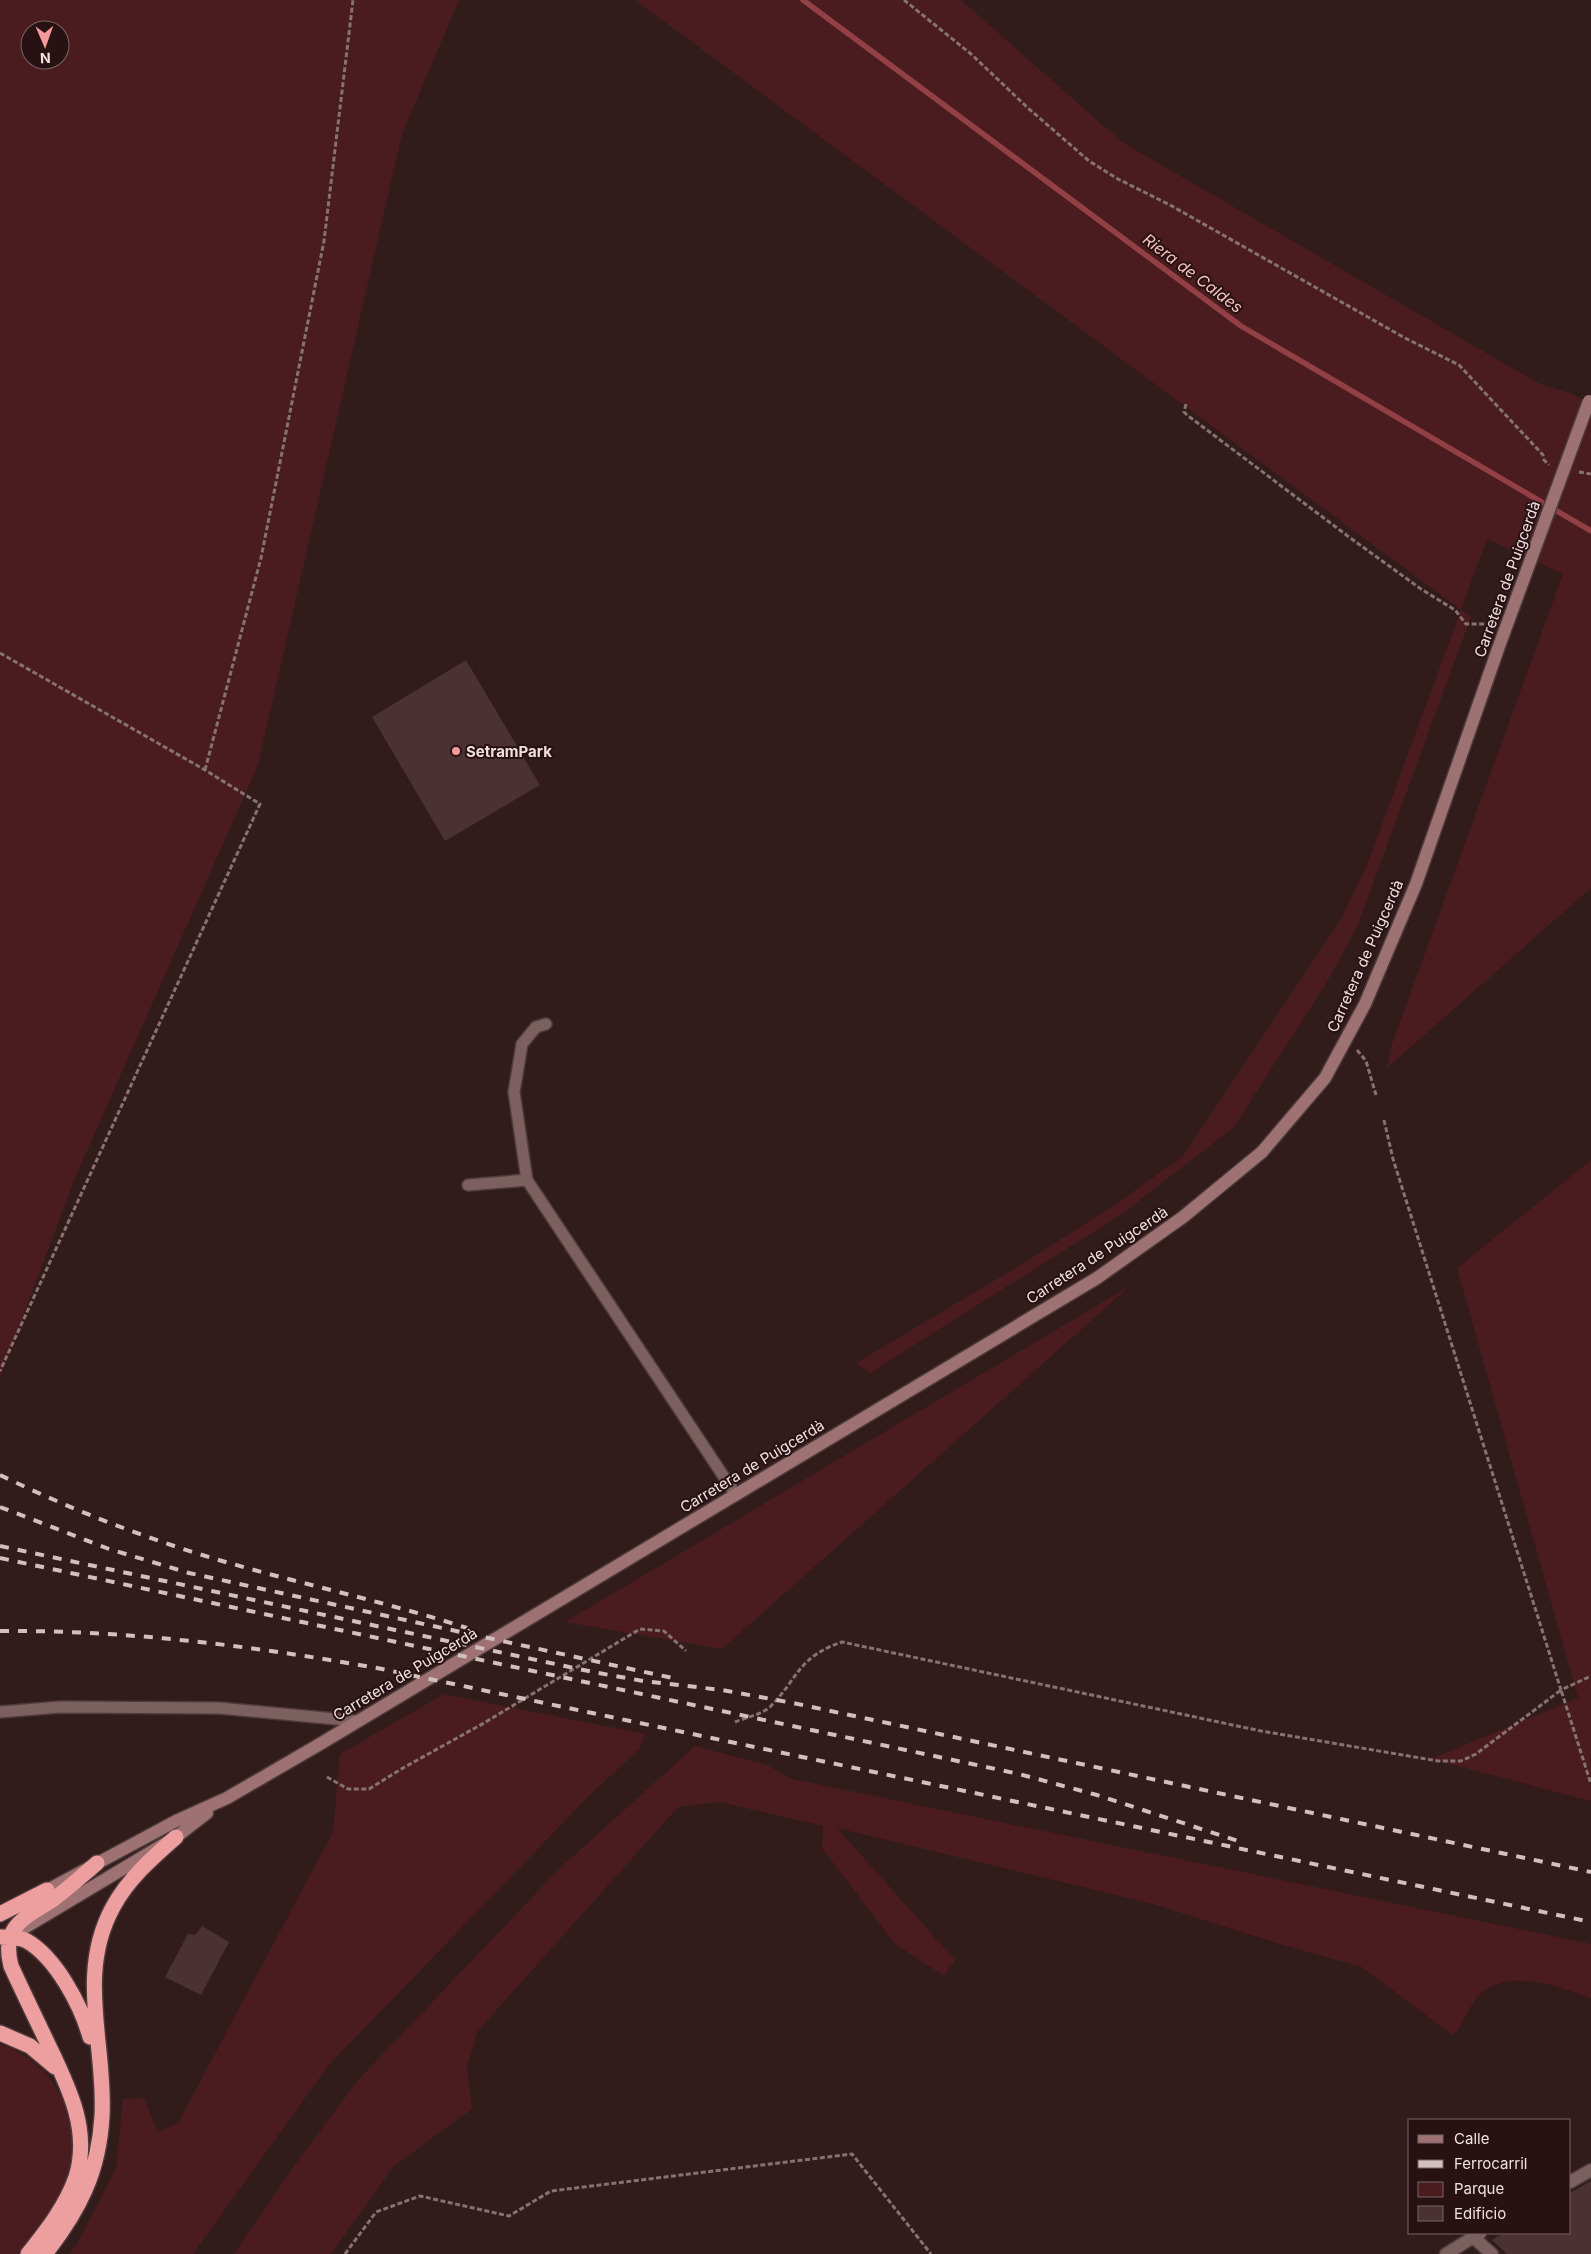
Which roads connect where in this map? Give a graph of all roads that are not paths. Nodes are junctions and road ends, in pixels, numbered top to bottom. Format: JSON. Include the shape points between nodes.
{"nodes":[{"id":1,"x":1590,"y":398,"type":"edge"},
{"id":2,"x":546,"y":1024,"type":"dead end"},
{"id":3,"x":527,"y":1180,"type":"junction"},
{"id":4,"x":468,"y":1185,"type":"dead end"},
{"id":5,"x":736,"y":1495,"type":"junction"},
{"id":6,"x":0,"y":1712,"type":"edge"},
{"id":7,"x":358,"y":1721,"type":"junction"},
{"id":8,"x":227,"y":1798,"type":"junction"},
{"id":9,"x":176,"y":1837,"type":"junction"},
{"id":10,"x":97,"y":1864,"type":"junction"},
{"id":11,"x":47,"y":1890,"type":"junction"},
{"id":12,"x":0,"y":1914,"type":"edge"},
{"id":13,"x":0,"y":1919,"type":"edge"},
{"id":14,"x":3,"y":1939,"type":"edge"},
{"id":15,"x":0,"y":2033,"type":"edge"},
{"id":16,"x":99,"y":2067,"type":"junction"},
{"id":17,"x":66,"y":2083,"type":"junction"},
{"id":18,"x":1591,"y":2170,"type":"edge"},
{"id":19,"x":1571,"y":2181,"type":"edge"},
{"id":20,"x":1477,"y":2235,"type":"edge"},
{"id":21,"x":28,"y":2254,"type":"edge"},
{"id":22,"x":45,"y":2254,"type":"edge"},
{"id":23,"x":1446,"y":2254,"type":"edge"},
{"id":24,"x":1492,"y":2254,"type":"edge"}],
"edges":[{"from":1,"to":5,"type":"main road","name":"Carretera de Puigcerdà","bridge":true,"via":[[1416,884],[1365,1004],[1325,1078],[1262,1152],[1183,1217],[1097,1278]]},
{"from":2,"to":3,"type":"lane","via":[[536,1027],[522,1044],[514,1092]]},
{"from":3,"to":4,"type":"lane"},
{"from":3,"to":5,"type":"lane"},
{"from":5,"to":7,"type":"main road","name":"Carretera de Puigcerdà"},
{"from":6,"to":7,"type":"lane","via":[[60,1707],[220,1708]]},
{"from":7,"to":8,"type":"main road","name":"Carretera de Puigcerdà"},
{"from":8,"to":9,"type":"main road"},
{"from":8,"to":10,"type":"main road","via":[[176,1821]]},
{"from":9,"to":14,"type":"main road"},
{"from":9,"to":16,"type":"highway","via":[[126,1886],[105,1925],[94,1984]]},
{"from":10,"to":11,"type":"main road"},
{"from":10,"to":14,"type":"highway","via":[[54,1898],[21,1918]]},
{"from":11,"to":12,"type":"highway"},
{"from":11,"to":13,"type":"main road"},
{"from":14,"to":16,"type":"highway","via":[[25,1940],[36,1948],[65,1984],[86,2023]]},
{"from":14,"to":17,"type":"highway","via":[[11,1966]]},
{"from":15,"to":17,"type":"highway","via":[[44,2056]]},
{"from":16,"to":22,"type":"highway","via":[[102,2116],[95,2164],[79,2206]]},
{"from":17,"to":21,"type":"highway","via":[[77,2114],[80,2135],[76,2175],[62,2207]]},
{"from":18,"to":19,"type":"street"},
{"from":20,"to":23,"type":"street"},
{"from":20,"to":24,"type":"street"}]}
